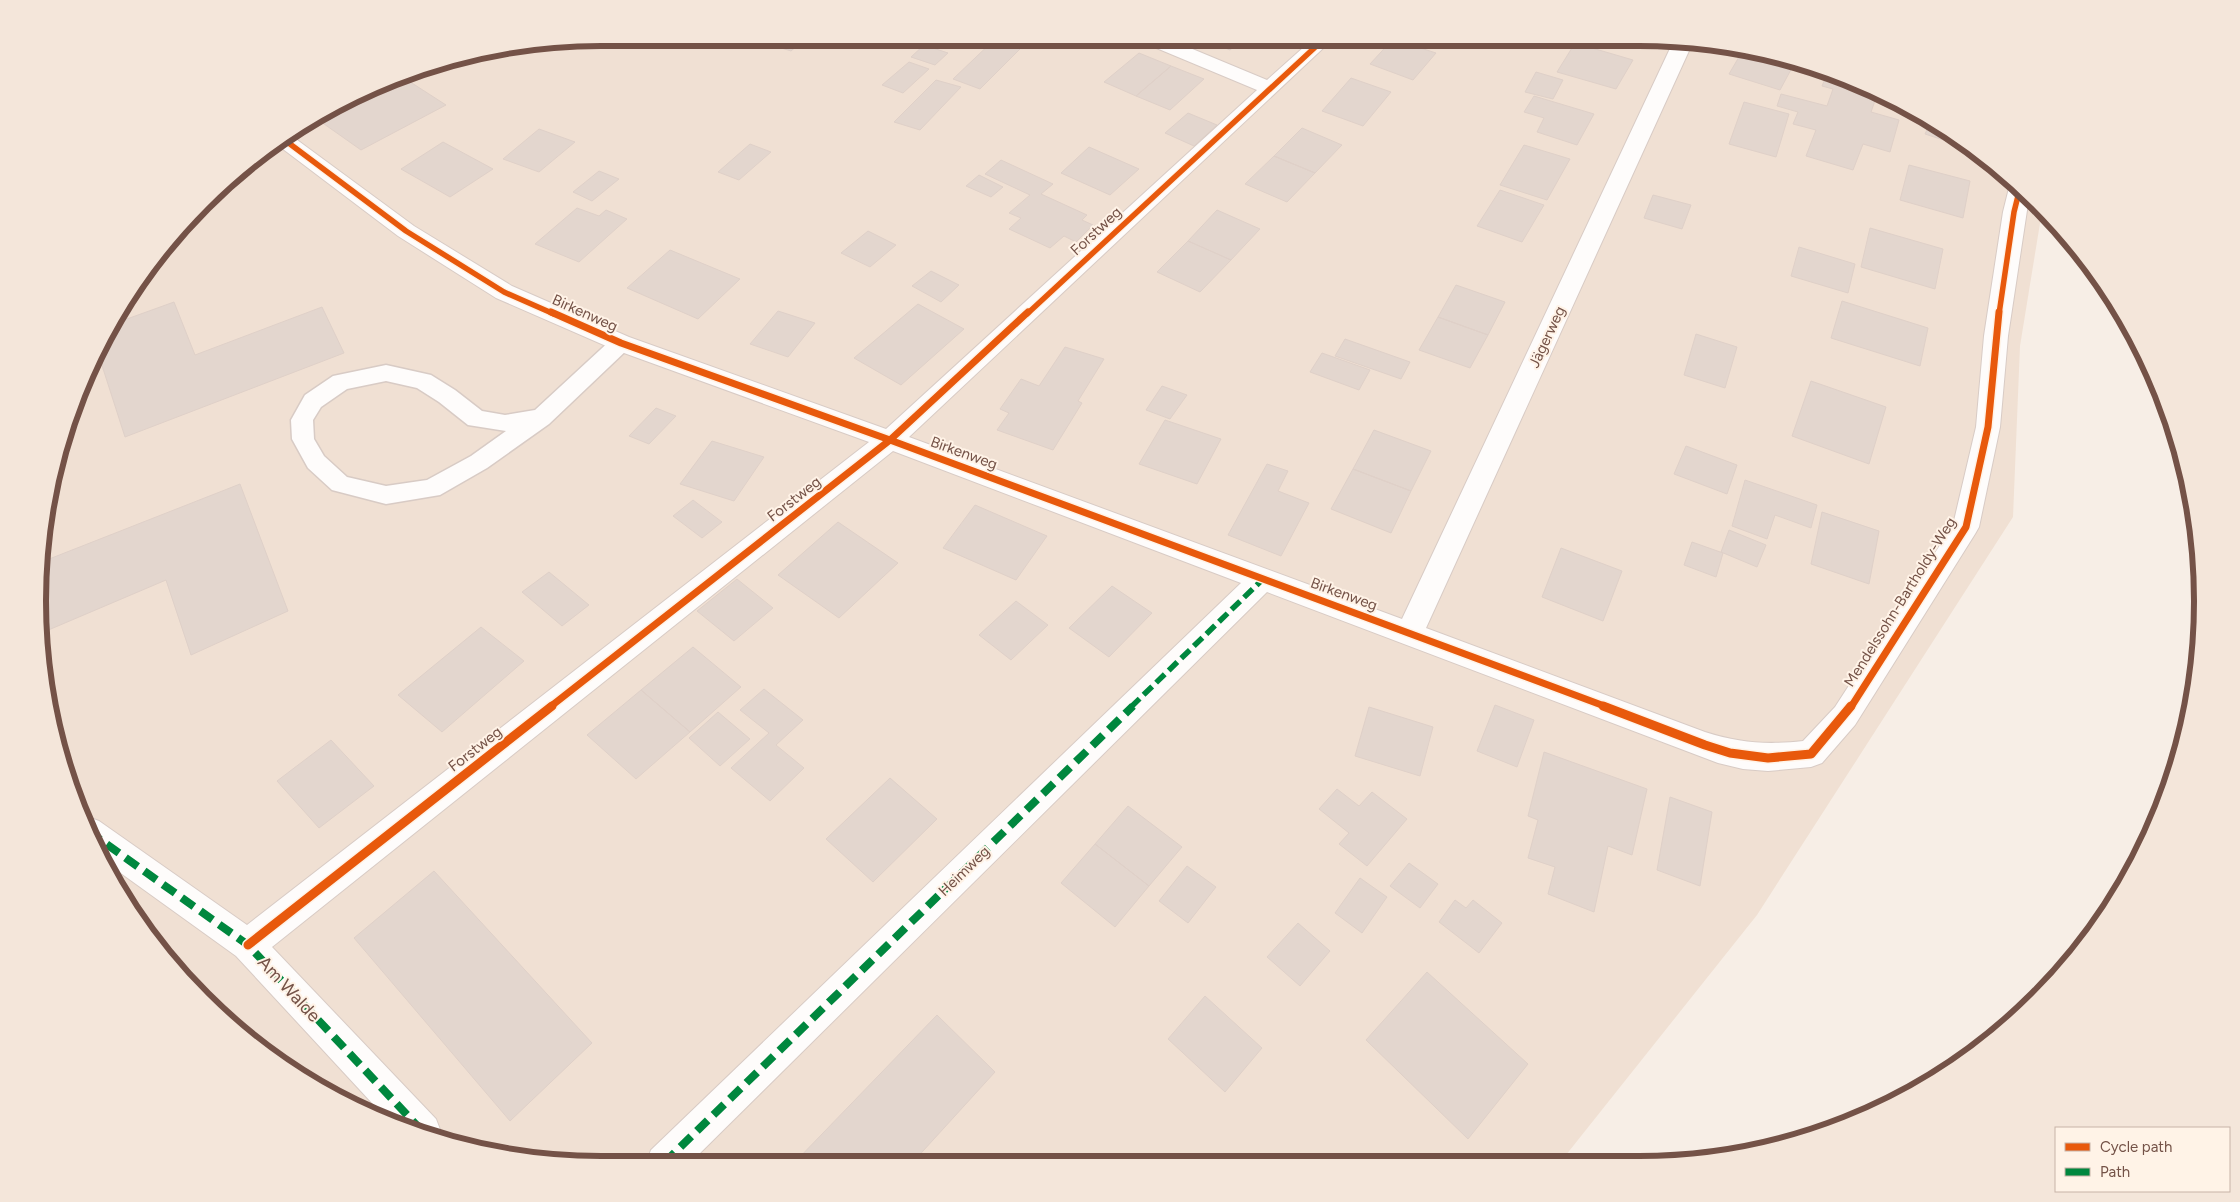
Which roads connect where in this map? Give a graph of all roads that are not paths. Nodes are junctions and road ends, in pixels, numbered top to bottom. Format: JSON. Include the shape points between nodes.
{"nodes":[{"id":1,"x":1168,"y":46,"type":"edge"},
{"id":2,"x":1317,"y":46,"type":"edge"},
{"id":3,"x":1680,"y":48,"type":"edge"},
{"id":4,"x":1271,"y":89,"type":"junction"},
{"id":5,"x":289,"y":143,"type":"edge"},
{"id":6,"x":2018,"y":196,"type":"edge"},
{"id":7,"x":621,"y":343,"type":"junction"},
{"id":8,"x":541,"y":418,"type":"junction"},
{"id":9,"x":890,"y":440,"type":"junction"},
{"id":10,"x":1263,"y":579,"type":"junction"},
{"id":11,"x":1410,"y":633,"type":"junction"},
{"id":12,"x":1670,"y":731,"type":"joint"},
{"id":13,"x":100,"y":840,"type":"edge"},
{"id":14,"x":248,"y":945,"type":"junction"},
{"id":15,"x":416,"y":1124,"type":"edge"},
{"id":16,"x":671,"y":1156,"type":"edge"}],
"edges":[{"from":1,"to":4,"type":"street"},
{"from":2,"to":4,"type":"street","name":"Forstweg"},
{"from":3,"to":11,"type":"street","name":"Jägerweg"},
{"from":4,"to":9,"type":"street","name":"Forstweg"},
{"from":5,"to":7,"type":"street","name":"Birkenweg","via":[[406,231],[504,292]]},
{"from":6,"to":12,"type":"street","name":"Mendelssohn-Bartholdy-Weg","via":[[1996,336],[1988,427],[1966,527],[1904,626],[1845,716],[1811,754],[1768,758],[1720,750]]},
{"from":7,"to":8,"type":"lane"},
{"from":7,"to":9,"type":"street","name":"Birkenweg"},
{"from":8,"to":8,"type":"lane","via":[[480,462],[432,489],[386,495],[340,484],[316,462],[303,439],[302,420],[313,401],[341,382],[386,373],[423,381],[476,419],[505,423]]},
{"from":9,"to":10,"type":"street","name":"Birkenweg"},
{"from":9,"to":14,"type":"street","name":"Forstweg"},
{"from":10,"to":11,"type":"street","name":"Birkenweg"},
{"from":10,"to":16,"type":"street","name":"Heimweg"},
{"from":11,"to":12,"type":"street","name":"Birkenweg"},
{"from":13,"to":14,"type":"street","name":"Am Walde"},
{"from":14,"to":15,"type":"street","name":"Am Walde"}]}
